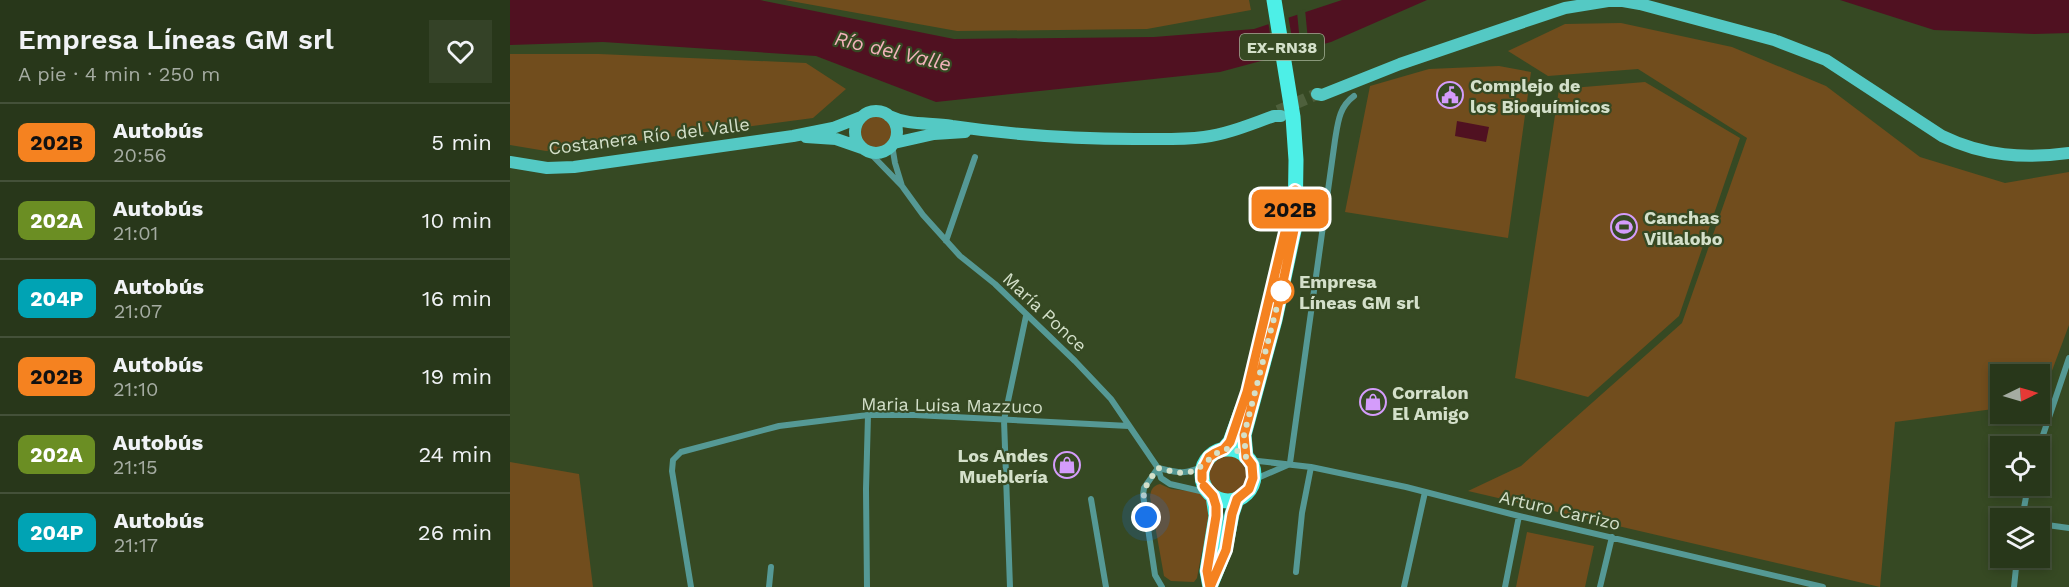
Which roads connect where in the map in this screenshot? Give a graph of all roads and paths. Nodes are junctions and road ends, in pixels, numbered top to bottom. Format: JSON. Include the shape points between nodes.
{"nodes":[{"id":1,"x":1274,"y":0,"type":"edge"},
{"id":2,"x":1320,"y":96,"type":"tunnel mouth"},
{"id":3,"x":1354,"y":96,"type":"dead end"},
{"id":4,"x":1278,"y":114,"type":"tunnel mouth"},
{"id":5,"x":889,"y":116,"type":"junction"},
{"id":6,"x":861,"y":117,"type":"junction"},
{"id":7,"x":990,"y":131,"type":"junction"},
{"id":8,"x":792,"y":136,"type":"junction"},
{"id":9,"x":893,"y":144,"type":"junction"},
{"id":10,"x":866,"y":150,"type":"junction"},
{"id":11,"x":2069,"y":153,"type":"edge"},
{"id":12,"x":975,"y":157,"type":"dead end"},
{"id":13,"x":510,"y":162,"type":"edge"},
{"id":14,"x":902,"y":186,"type":"junction"},
{"id":15,"x":1295,"y":190,"type":"junction"},
{"id":16,"x":946,"y":241,"type":"junction"},
{"id":17,"x":1026,"y":316,"type":"junction"},
{"id":18,"x":2069,"y":358,"type":"edge"},
{"id":19,"x":868,"y":415,"type":"junction"},
{"id":20,"x":1004,"y":420,"type":"junction"},
{"id":21,"x":1129,"y":426,"type":"junction"},
{"id":22,"x":2043,"y":436,"type":"edge"},
{"id":23,"x":1224,"y":449,"type":"junction"},
{"id":24,"x":1247,"y":458,"type":"junction"},
{"id":25,"x":1290,"y":464,"type":"junction"},
{"id":26,"x":1204,"y":466,"type":"junction"},
{"id":27,"x":1311,"y":467,"type":"junction"},
{"id":28,"x":1158,"y":468,"type":"junction"},
{"id":29,"x":1253,"y":480,"type":"junction"},
{"id":30,"x":1425,"y":492,"type":"junction"},
{"id":31,"x":1211,"y":494,"type":"junction"},
{"id":32,"x":1091,"y":499,"type":"dead end"},
{"id":33,"x":1237,"y":499,"type":"junction"},
{"id":34,"x":1519,"y":516,"type":"junction"},
{"id":35,"x":2050,"y":525,"type":"edge"},
{"id":36,"x":2069,"y":528,"type":"edge"},
{"id":37,"x":1612,"y":537,"type":"junction"},
{"id":38,"x":771,"y":567,"type":"dead end"},
{"id":39,"x":2016,"y":568,"type":"edge"},
{"id":40,"x":1296,"y":572,"type":"dead end"},
{"id":41,"x":691,"y":587,"type":"edge"},
{"id":42,"x":770,"y":587,"type":"edge"},
{"id":43,"x":867,"y":587,"type":"edge"},
{"id":44,"x":1010,"y":587,"type":"edge"},
{"id":45,"x":1106,"y":587,"type":"edge"},
{"id":46,"x":1162,"y":587,"type":"edge"},
{"id":47,"x":1210,"y":587,"type":"edge"},
{"id":48,"x":1404,"y":587,"type":"edge"},
{"id":49,"x":1505,"y":587,"type":"edge"},
{"id":50,"x":1600,"y":587,"type":"edge"},
{"id":51,"x":1822,"y":587,"type":"edge"},
{"id":52,"x":2014,"y":587,"type":"edge"}],
"edges":[{"from":1,"to":15,"type":"main road","number":"EX-RN38","via":[[1290,95]]},
{"from":2,"to":11,"type":"main road","via":[[1532,19],[1594,2],[1623,1],[1810,53],[1957,143],[2008,155]]},
{"from":3,"to":25,"type":"street","via":[[1340,112],[1335,140]]},
{"from":4,"to":7,"type":"main road","via":[[1221,134],[1182,139],[1081,139]]},
{"from":5,"to":6,"type":"main road","via":[[876,111]]},
{"from":5,"to":7,"type":"main road","via":[[914,124]]},
{"from":5,"to":9,"type":"main road","via":[[897,129]]},
{"from":6,"to":8,"type":"main road","name":"Costanera Río del Valle","via":[[833,128]]},
{"from":6,"to":10,"type":"main road","via":[[855,138]]},
{"from":7,"to":9,"type":"main road","via":[[934,134]]},
{"from":8,"to":10,"type":"main road","name":"Costanera Río del Valle","via":[[836,139]]},
{"from":8,"to":13,"type":"main road","name":"Costanera Río del Valle","via":[[574,167],[547,168]]},
{"from":9,"to":10,"type":"main road","via":[[883,152]]},
{"from":9,"to":14,"type":"street","name":"María Ponce","via":[[894,163]]},
{"from":10,"to":14,"type":"street","name":"María Ponce"},
{"from":12,"to":16,"type":"street"},
{"from":14,"to":16,"type":"street","name":"María Ponce"},
{"from":15,"to":23,"type":"main road","number":"EX-RN38","via":[[1247,392]]},
{"from":15,"to":24,"type":"main road","number":"EX-RN38","via":[[1295,225],[1244,435]]},
{"from":16,"to":17,"type":"street","name":"María Ponce"},
{"from":17,"to":20,"type":"street"},
{"from":17,"to":21,"type":"street","name":"María Ponce","via":[[1106,393]]},
{"from":18,"to":22,"type":"street"},
{"from":19,"to":20,"type":"street","name":"Maria Luisa Mazzuco"},
{"from":19,"to":41,"type":"street","name":"Maria Luisa Mazzuco","via":[[778,426],[681,452],[673,460],[672,471]]},
{"from":19,"to":43,"type":"street"},
{"from":20,"to":21,"type":"street","name":"Maria Luisa Mazzuco"},
{"from":20,"to":44,"type":"street"},
{"from":21,"to":28,"type":"street","name":"María Ponce"},
{"from":23,"to":24,"type":"main road","via":[[1239,451]]},
{"from":23,"to":26,"type":"main road","number":"EX-RN38","via":[[1209,457]]},
{"from":24,"to":25,"type":"street","name":"Arturo Carrizo"},
{"from":24,"to":29,"type":"main road","number":"EX-RN38"},
{"from":25,"to":27,"type":"street","name":"Arturo Carrizo"},
{"from":25,"to":29,"type":"street"},
{"from":26,"to":28,"type":"street","via":[[1178,473]]},
{"from":26,"to":31,"type":"main road","via":[[1202,479]]},
{"from":27,"to":30,"type":"street","name":"Arturo Carrizo"},
{"from":27,"to":40,"type":"street"},
{"from":28,"to":31,"type":"street","name":"María Ponce","via":[[1161,478],[1170,484]]},
{"from":28,"to":46,"type":"street","via":[[1143,495],[1155,574]]},
{"from":29,"to":33,"type":"main road"},
{"from":30,"to":34,"type":"street","name":"Arturo Carrizo"},
{"from":30,"to":48,"type":"street"},
{"from":31,"to":33,"type":"main road","via":[[1222,500]]},
{"from":31,"to":47,"type":"main road","via":[[1216,516],[1207,571]]},
{"from":32,"to":45,"type":"street"},
{"from":33,"to":47,"type":"main road","via":[[1226,550]]},
{"from":34,"to":37,"type":"street","name":"Arturo Carrizo"},
{"from":34,"to":49,"type":"street"},
{"from":35,"to":36,"type":"street"},
{"from":37,"to":50,"type":"street"},
{"from":37,"to":51,"type":"street","name":"Arturo Carrizo"},
{"from":38,"to":42,"type":"street"},
{"from":39,"to":52,"type":"street"}]}
